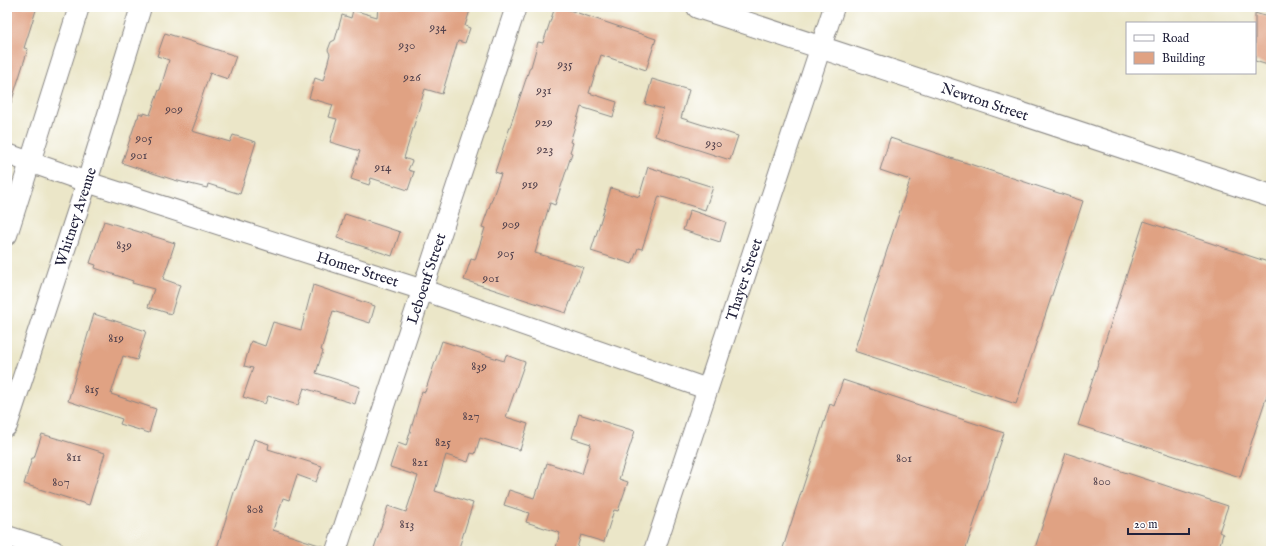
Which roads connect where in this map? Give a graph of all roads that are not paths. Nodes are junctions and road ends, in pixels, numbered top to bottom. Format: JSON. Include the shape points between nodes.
{"nodes":[{"id":1,"x":79,"y":7,"type":"edge"},
{"id":2,"x":141,"y":7,"type":"edge"},
{"id":3,"x":516,"y":7,"type":"edge"},
{"id":4,"x":698,"y":7,"type":"edge"},
{"id":5,"x":834,"y":7,"type":"edge"},
{"id":6,"x":820,"y":47,"type":"junction"},
{"id":7,"x":7,"y":154,"type":"edge"},
{"id":8,"x":31,"y":162,"type":"junction"},
{"id":9,"x":87,"y":182,"type":"junction"},
{"id":10,"x":1271,"y":196,"type":"edge"},
{"id":11,"x":7,"y":236,"type":"edge"},
{"id":12,"x":423,"y":290,"type":"junction"},
{"id":13,"x":707,"y":389,"type":"junction"},
{"id":14,"x":7,"y":426,"type":"edge"},
{"id":15,"x":7,"y":536,"type":"edge"},
{"id":16,"x":54,"y":551,"type":"edge"},
{"id":17,"x":336,"y":551,"type":"edge"},
{"id":18,"x":654,"y":551,"type":"edge"}],
"edges":[{"from":1,"to":8,"type":"street"},
{"from":2,"to":9,"type":"street","name":"Whitney Avenue"},
{"from":3,"to":12,"type":"street","name":"Leboeuf Street"},
{"from":4,"to":6,"type":"main road","name":"Newton Street"},
{"from":5,"to":6,"type":"street","name":"Thayer Street"},
{"from":6,"to":10,"type":"main road","name":"Newton Street"},
{"from":6,"to":13,"type":"street","name":"Thayer Street"},
{"from":7,"to":8,"type":"street","name":"Homer Street"},
{"from":8,"to":9,"type":"street","name":"Homer Street"},
{"from":8,"to":11,"type":"street"},
{"from":9,"to":12,"type":"street","name":"Homer Street"},
{"from":9,"to":14,"type":"street","name":"Whitney Avenue"},
{"from":12,"to":13,"type":"street","name":"Homer Street"},
{"from":12,"to":17,"type":"street","name":"Leboeuf Street"},
{"from":13,"to":18,"type":"street","name":"Thayer Street"},
{"from":15,"to":16,"type":"street"}]}
